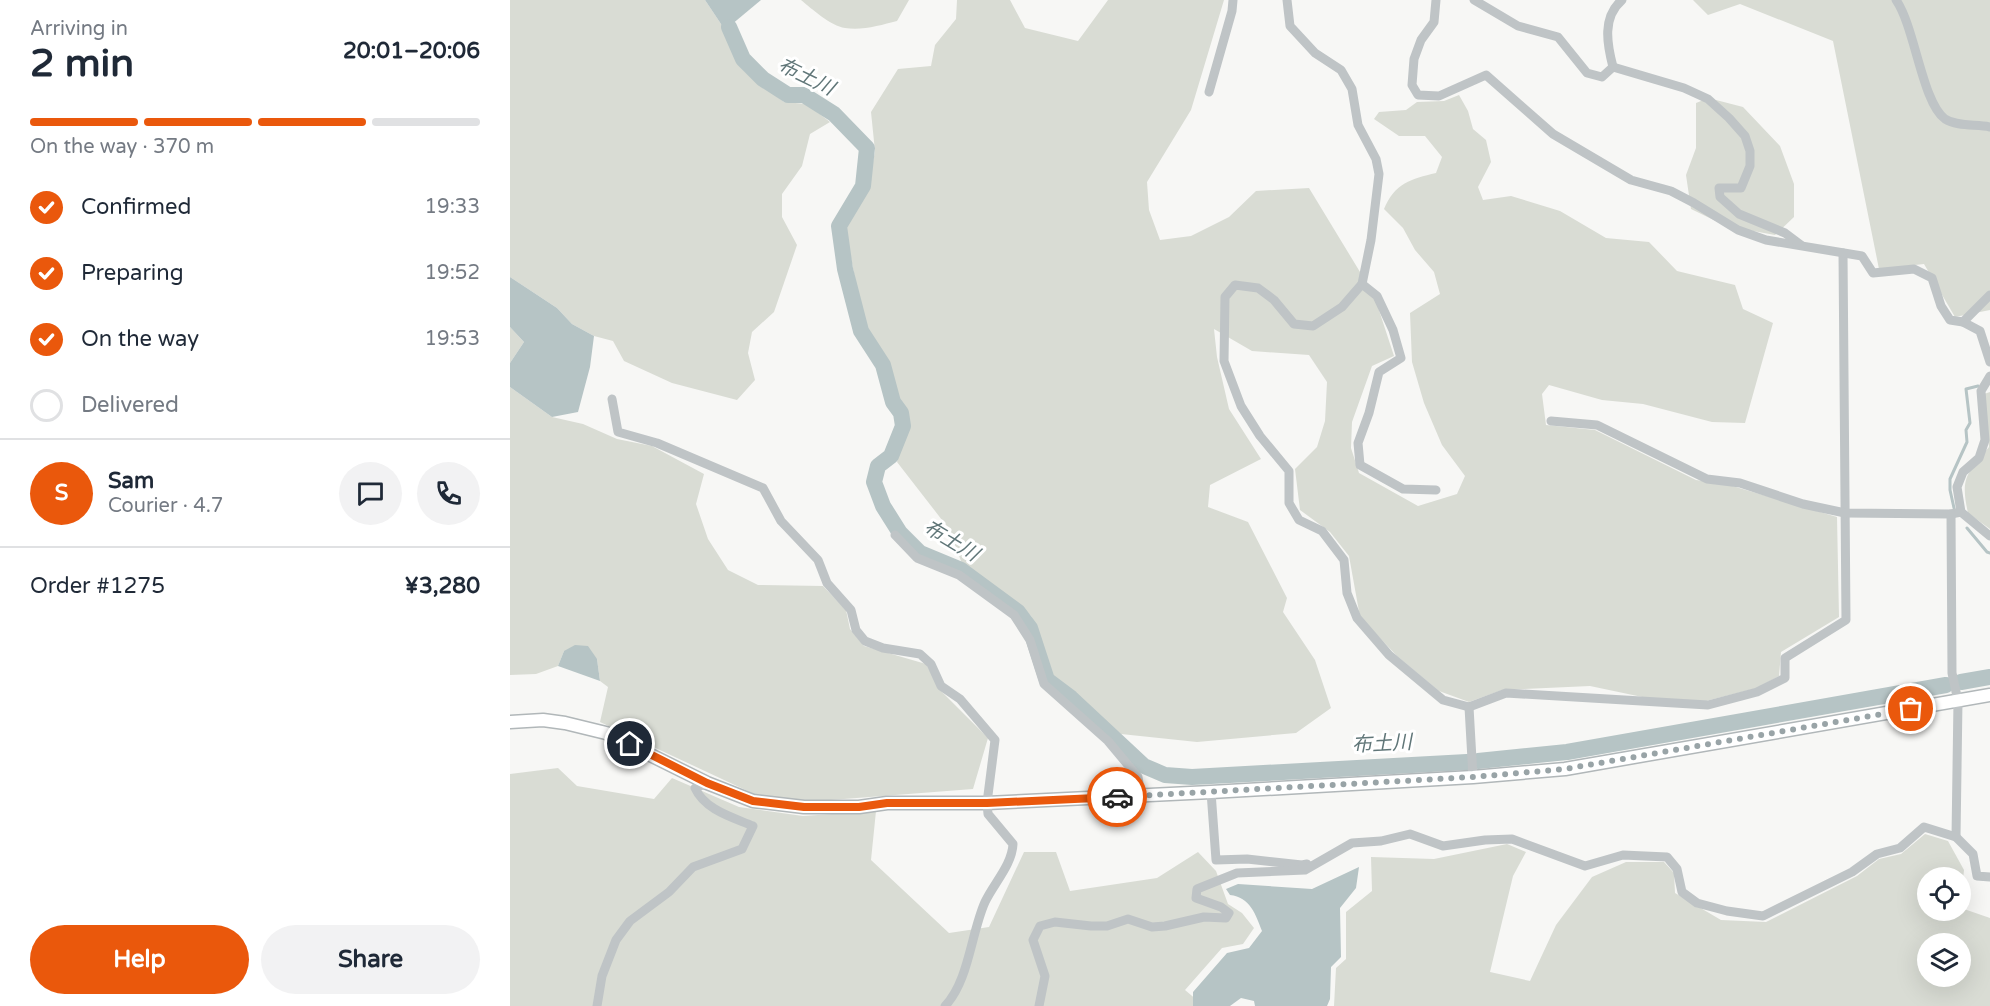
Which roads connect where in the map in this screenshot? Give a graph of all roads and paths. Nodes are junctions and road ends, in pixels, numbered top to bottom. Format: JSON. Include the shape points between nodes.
{"nodes":[{"id":1,"x":1233,"y":0,"type":"edge"},
{"id":2,"x":1287,"y":0,"type":"edge"},
{"id":3,"x":1436,"y":0,"type":"edge"},
{"id":4,"x":1474,"y":0,"type":"edge"},
{"id":5,"x":1622,"y":0,"type":"edge"},
{"id":6,"x":1896,"y":0,"type":"edge"},
{"id":7,"x":1613,"y":67,"type":"junction"},
{"id":8,"x":1209,"y":92,"type":"dead end"},
{"id":9,"x":1990,"y":128,"type":"edge"},
{"id":10,"x":1803,"y":246,"type":"junction"},
{"id":11,"x":1843,"y":253,"type":"junction"},
{"id":12,"x":1362,"y":284,"type":"junction"},
{"id":13,"x":1990,"y":295,"type":"edge"},
{"id":14,"x":1963,"y":322,"type":"junction"},
{"id":15,"x":1990,"y":362,"type":"edge"},
{"id":16,"x":1990,"y":376,"type":"edge"},
{"id":17,"x":612,"y":399,"type":"dead end"},
{"id":18,"x":1551,"y":421,"type":"dead end"},
{"id":19,"x":1436,"y":490,"type":"dead end"},
{"id":20,"x":1845,"y":513,"type":"junction"},
{"id":21,"x":1956,"y":513,"type":"junction"},
{"id":22,"x":895,"y":535,"type":"dead end"},
{"id":23,"x":1990,"y":536,"type":"edge"},
{"id":24,"x":1990,"y":695,"type":"edge"},
{"id":25,"x":1958,"y":701,"type":"junction"},
{"id":26,"x":1469,"y":707,"type":"junction"},
{"id":27,"x":510,"y":722,"type":"edge"},
{"id":28,"x":1473,"y":777,"type":"junction"},
{"id":29,"x":707,"y":783,"type":"junction"},
{"id":30,"x":1211,"y":792,"type":"junction"},
{"id":31,"x":1141,"y":796,"type":"junction"},
{"id":32,"x":987,"y":803,"type":"junction"},
{"id":33,"x":1956,"y":837,"type":"junction"},
{"id":34,"x":1318,"y":861,"type":"junction"},
{"id":35,"x":1990,"y":877,"type":"edge"},
{"id":36,"x":597,"y":1006,"type":"edge"},
{"id":37,"x":945,"y":1006,"type":"edge"},
{"id":38,"x":1040,"y":1006,"type":"edge"}],
"edges":[{"from":1,"to":8,"type":"street"},
{"from":2,"to":12,"type":"street","via":[[1290,26],[1315,53],[1341,69],[1352,89],[1358,124],[1376,159],[1379,174]]},
{"from":3,"to":10,"type":"street","via":[[1434,22],[1414,59],[1413,85],[1418,95],[1438,96],[1486,75],[1553,134],[1631,180],[1671,191],[1738,230],[1766,240]]},
{"from":4,"to":7,"type":"street","via":[[1518,26],[1558,37],[1587,73],[1602,76]]},
{"from":5,"to":7,"type":"street","via":[[1608,22],[1607,45]]},
{"from":6,"to":9,"type":"street","via":[[1903,10],[1925,80],[1945,119]]},
{"from":7,"to":10,"type":"street","via":[[1684,88],[1708,99],[1729,118],[1745,136],[1750,166],[1741,188],[1719,188],[1720,196],[1739,214],[1785,233]]},
{"from":10,"to":11,"type":"street"},
{"from":11,"to":14,"type":"street","via":[[1862,256],[1873,273],[1914,269],[1932,278],[1950,320]]},
{"from":11,"to":20,"type":"street"},
{"from":12,"to":19,"type":"street","via":[[1377,296],[1401,358],[1379,372],[1358,443],[1360,465],[1403,489]]},
{"from":12,"to":26,"type":"street","via":[[1342,307],[1312,326],[1294,324],[1258,288],[1234,285],[1225,297],[1224,361],[1240,406],[1289,471],[1289,503],[1299,520],[1322,531],[1344,560],[1347,593],[1357,618],[1412,676],[1443,700]]},
{"from":13,"to":14,"type":"street"},
{"from":14,"to":15,"type":"street","via":[[1980,331]]},
{"from":16,"to":21,"type":"street","via":[[1981,391],[1985,440],[1979,458],[1963,472]]},
{"from":17,"to":32,"type":"street","via":[[618,432],[657,442],[763,488],[781,521],[818,560],[827,583],[851,610],[856,630],[865,641],[920,654],[931,664],[941,686],[960,699],[995,740]]},
{"from":18,"to":20,"type":"street","via":[[1597,425],[1707,479],[1740,483]]},
{"from":20,"to":21,"type":"street"},
{"from":20,"to":26,"type":"street","via":[[1845,620],[1785,658],[1785,678],[1757,692],[1708,705],[1506,693]]},
{"from":21,"to":23,"type":"street"},
{"from":21,"to":25,"type":"street","via":[[1952,673]]},
{"from":22,"to":31,"type":"street","via":[[917,558],[958,575],[1014,615],[1030,640],[1044,684],[1108,741],[1138,777]]},
{"from":24,"to":25,"type":"main road"},
{"from":25,"to":28,"type":"main road","via":[[1565,769]]},
{"from":25,"to":33,"type":"street"},
{"from":26,"to":28,"type":"street"},
{"from":27,"to":29,"type":"main road","via":[[543,720],[606,733]]},
{"from":28,"to":30,"type":"main road"},
{"from":29,"to":32,"type":"main road","via":[[753,801],[804,807]]},
{"from":29,"to":36,"type":"street","via":[[695,788],[700,799],[753,826],[742,849],[693,867],[669,892],[630,921],[616,940],[602,976]]},
{"from":30,"to":31,"type":"main road"},
{"from":30,"to":34,"type":"street","via":[[1215,860],[1302,865]]},
{"from":31,"to":32,"type":"main road"},
{"from":32,"to":37,"type":"street","via":[[988,814],[1013,844],[1013,854],[984,903],[962,976]]},
{"from":33,"to":34,"type":"street","via":[[1924,827],[1900,848],[1877,854],[1852,872],[1763,916],[1697,903],[1682,892],[1677,869],[1667,857],[1623,855],[1585,866],[1512,839],[1443,846],[1410,834],[1352,843]]},
{"from":33,"to":35,"type":"street","via":[[1973,854],[1977,876]]},
{"from":34,"to":38,"type":"street","via":[[1305,870],[1237,873],[1197,889],[1196,898],[1221,907],[1229,913],[1226,918],[1204,917],[1152,927],[1128,920],[1107,926],[1055,922],[1040,926],[1034,940],[1045,976]]}]}
